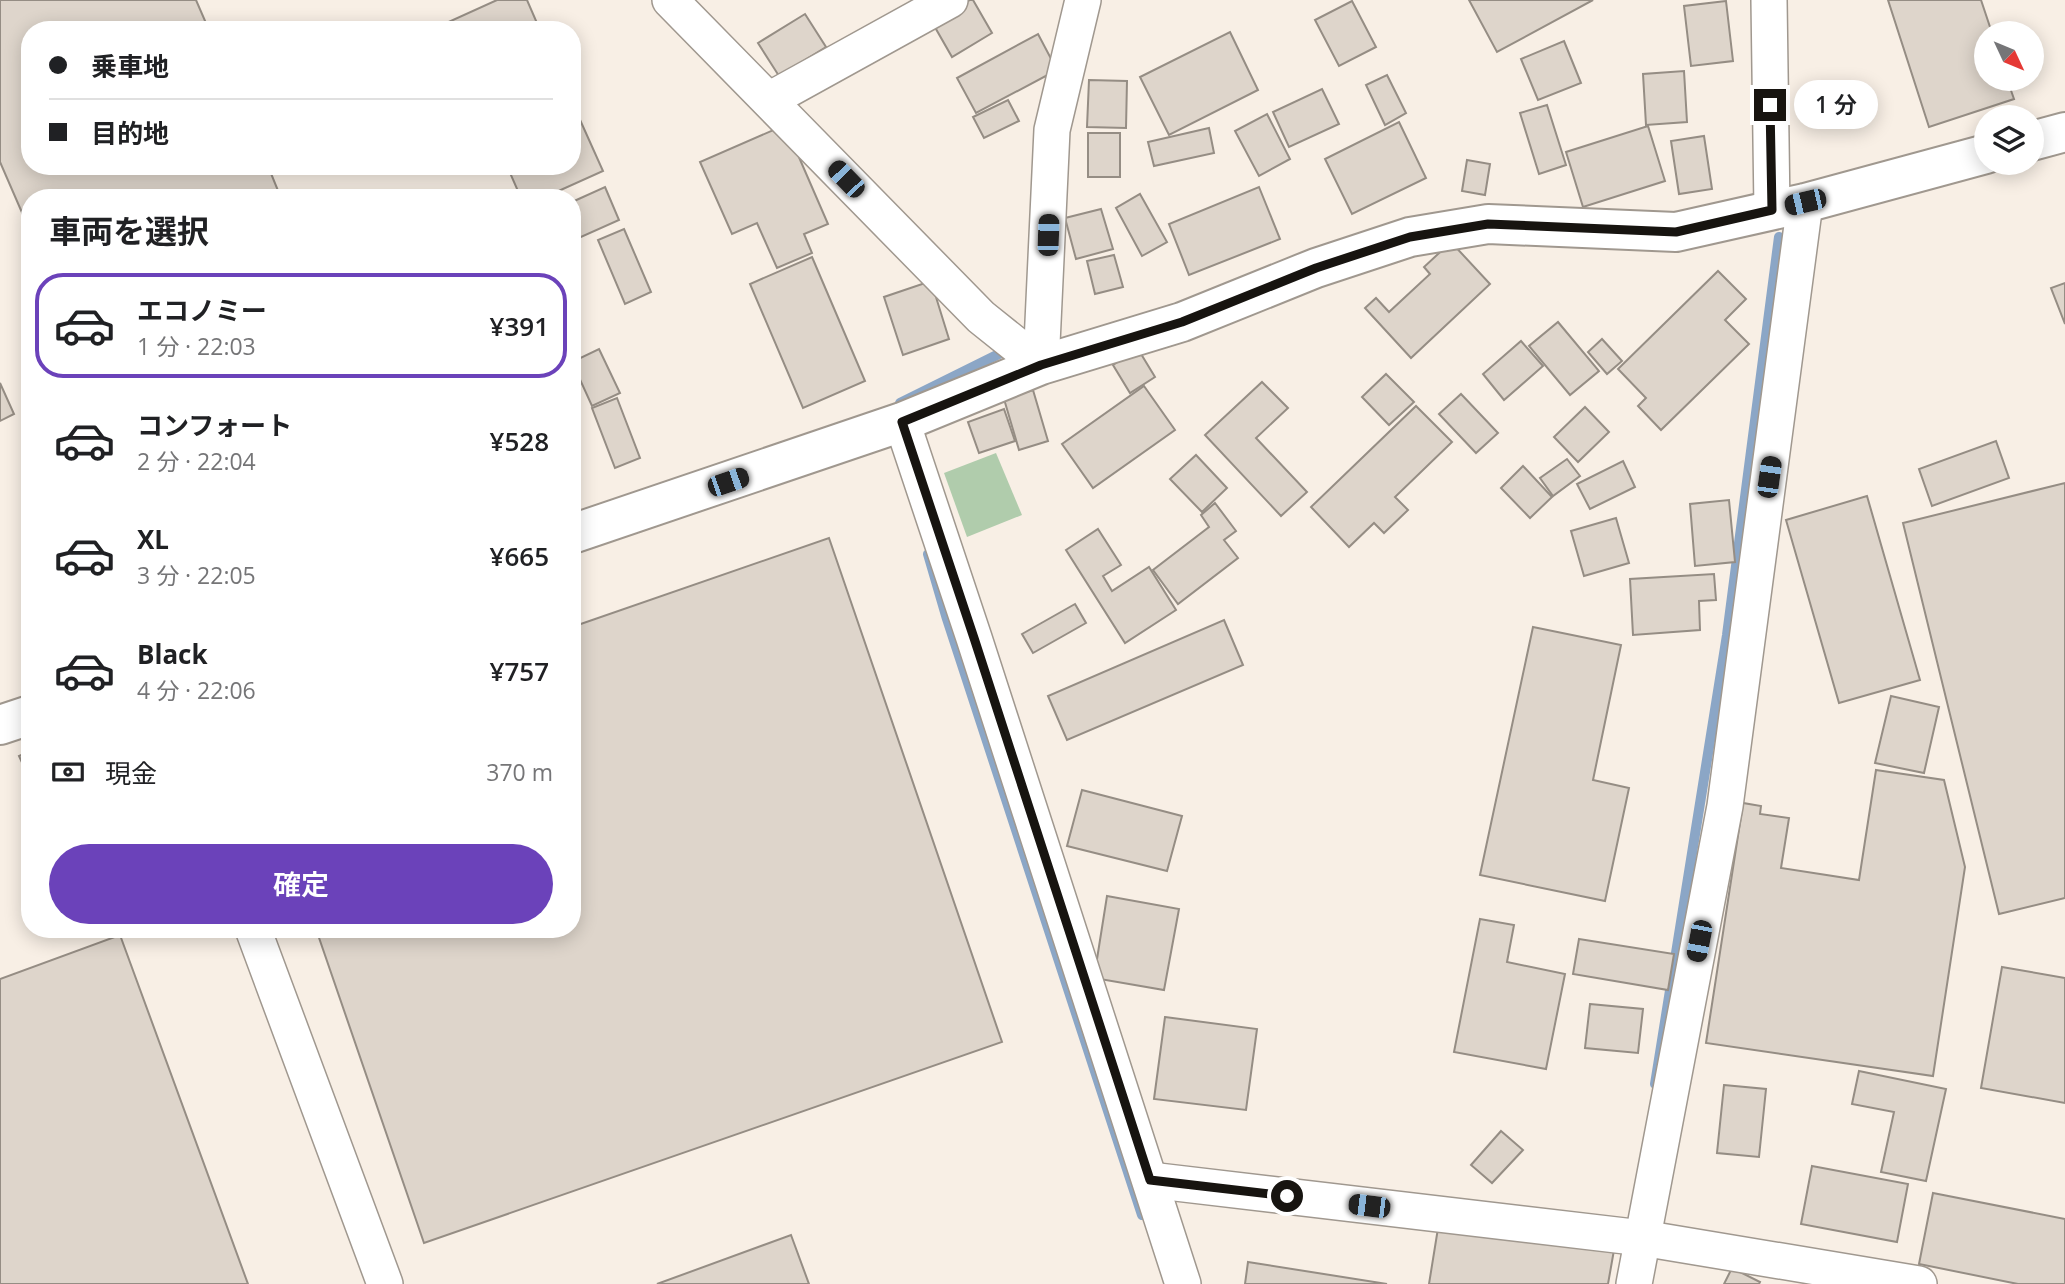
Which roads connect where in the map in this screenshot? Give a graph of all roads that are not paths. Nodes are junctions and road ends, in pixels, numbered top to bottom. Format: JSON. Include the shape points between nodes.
{"nodes":[{"id":1,"x":670,"y":0,"type":"edge"},
{"id":2,"x":950,"y":0,"type":"edge"},
{"id":3,"x":1083,"y":0,"type":"edge"},
{"id":4,"x":1769,"y":0,"type":"edge"},
{"id":5,"x":769,"y":100,"type":"junction"},
{"id":6,"x":2065,"y":132,"type":"edge"},
{"id":7,"x":2044,"y":138,"type":"edge"},
{"id":8,"x":1974,"y":156,"type":"edge"},
{"id":9,"x":1788,"y":206,"type":"junction"},
{"id":10,"x":1041,"y":365,"type":"junction"},
{"id":11,"x":902,"y":422,"type":"junction"},
{"id":12,"x":581,"y":531,"type":"edge"},
{"id":13,"x":21,"y":718,"type":"edge"},
{"id":14,"x":0,"y":725,"type":"edge"},
{"id":15,"x":256,"y":938,"type":"edge"},
{"id":16,"x":1150,"y":1180,"type":"junction"},
{"id":17,"x":1642,"y":1238,"type":"junction"},
{"id":18,"x":385,"y":1284,"type":"edge"},
{"id":19,"x":1183,"y":1284,"type":"edge"},
{"id":20,"x":1634,"y":1284,"type":"edge"},
{"id":21,"x":1919,"y":1284,"type":"edge"}],
"edges":[{"from":1,"to":5,"type":"street"},
{"from":2,"to":5,"type":"street"},
{"from":3,"to":10,"type":"street","via":[[1052,130]]},
{"from":4,"to":9,"type":"street"},
{"from":5,"to":10,"type":"street","via":[[981,317]]},
{"from":6,"to":7,"type":"street"},
{"from":8,"to":9,"type":"street"},
{"from":9,"to":10,"type":"street","via":[[1676,232],[1488,224],[1410,237],[1316,268],[1182,322]]},
{"from":9,"to":17,"type":"street","via":[[1725,806]]},
{"from":10,"to":11,"type":"street"},
{"from":11,"to":12,"type":"street"},
{"from":11,"to":16,"type":"street"},
{"from":13,"to":14,"type":"street"},
{"from":15,"to":18,"type":"street"},
{"from":16,"to":17,"type":"street"},
{"from":16,"to":19,"type":"street"},
{"from":17,"to":20,"type":"street"},
{"from":17,"to":21,"type":"street"}]}
